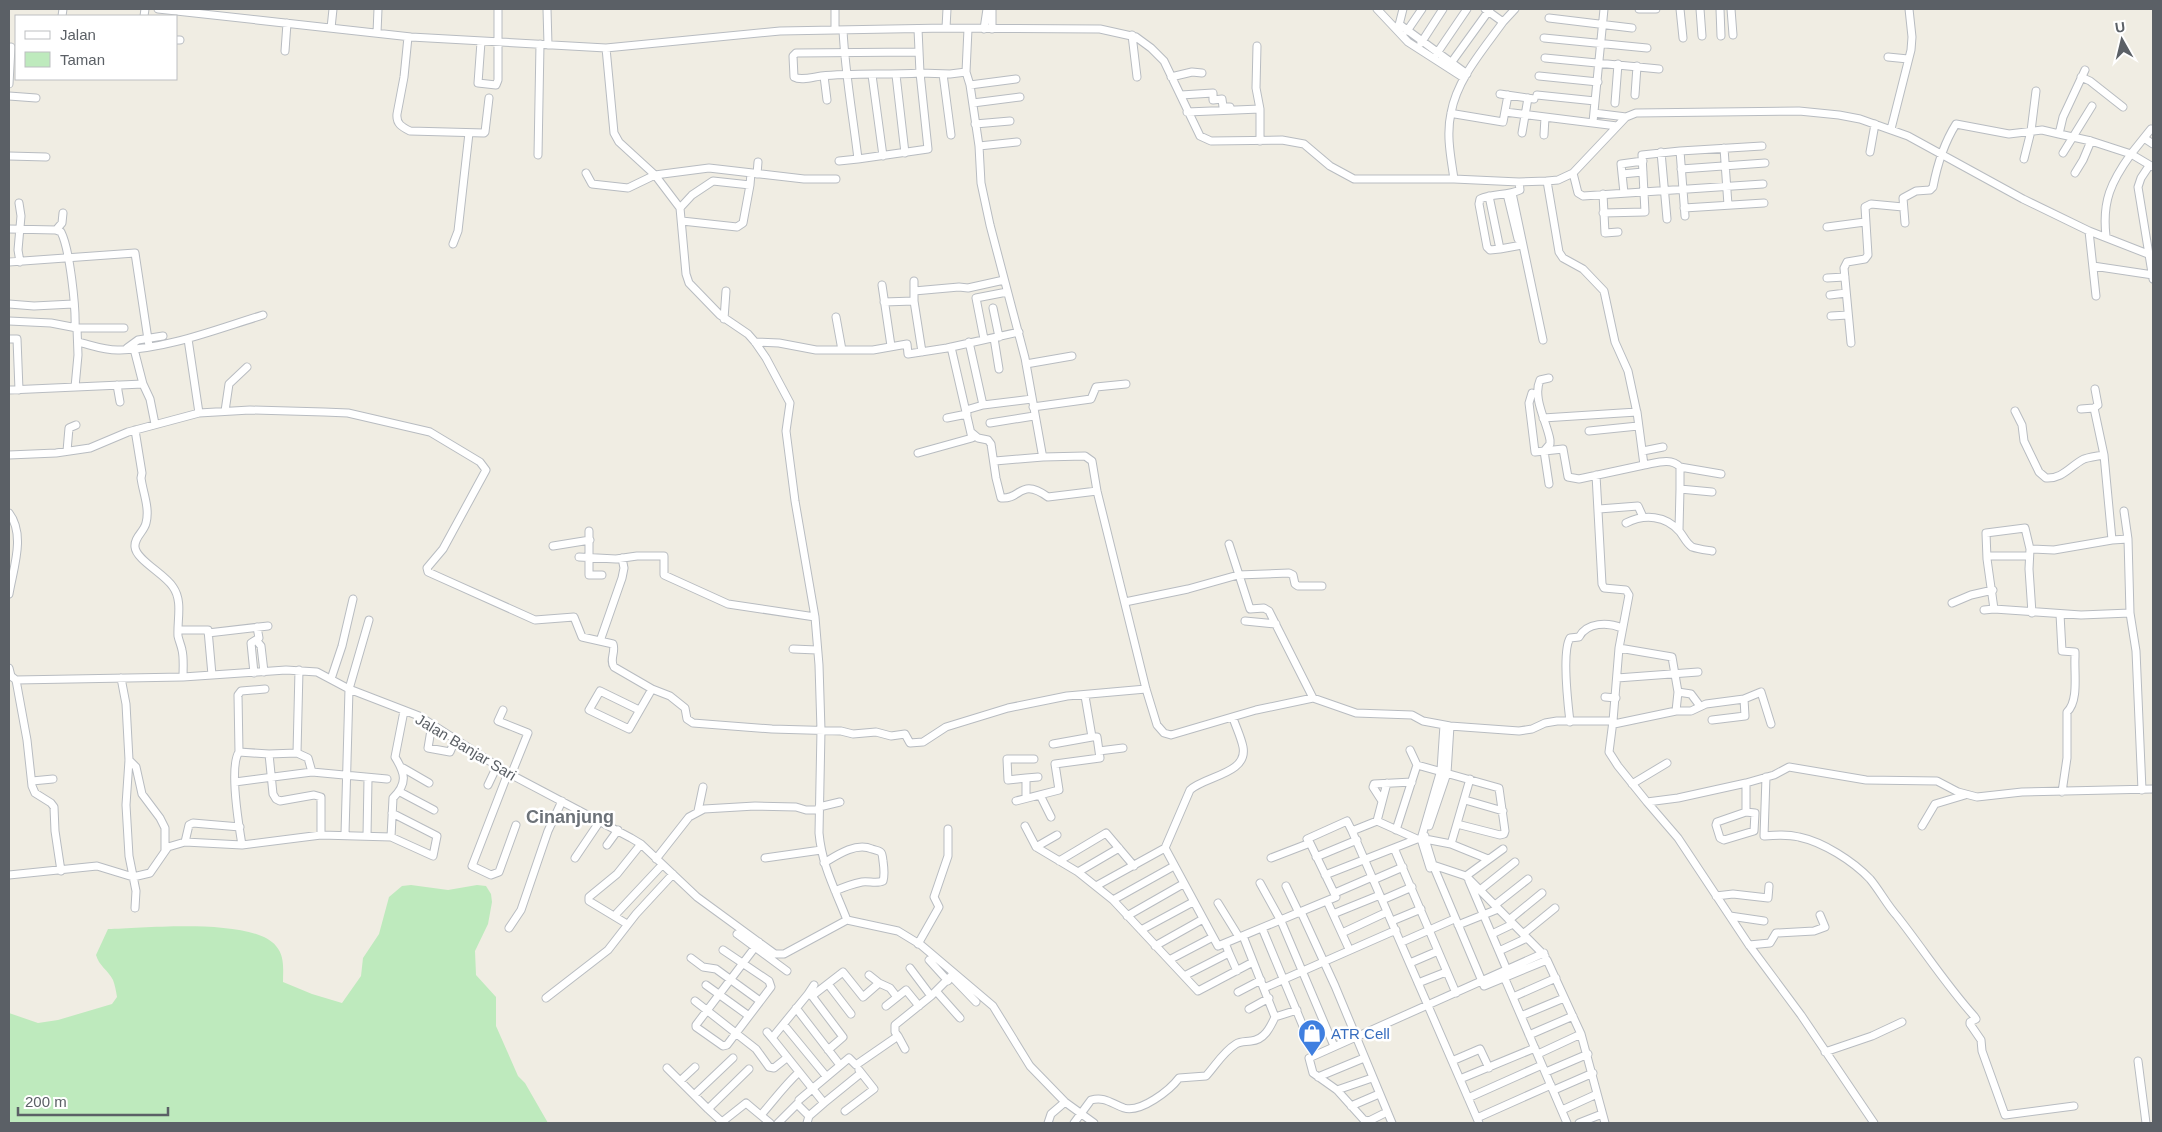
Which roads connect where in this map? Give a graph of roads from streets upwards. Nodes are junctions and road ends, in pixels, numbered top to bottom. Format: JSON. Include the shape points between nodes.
{"nodes":[{"id":1,"x":158,"y":9,"type":"edge"},
{"id":2,"x":241,"y":9,"type":"edge"},
{"id":3,"x":333,"y":9,"type":"edge"},
{"id":4,"x":378,"y":9,"type":"edge"},
{"id":5,"x":498,"y":9,"type":"edge"},
{"id":6,"x":547,"y":9,"type":"edge"},
{"id":7,"x":835,"y":9,"type":"edge"},
{"id":8,"x":947,"y":9,"type":"edge"},
{"id":9,"x":987,"y":9,"type":"edge"},
{"id":10,"x":992,"y":9,"type":"edge"},
{"id":11,"x":1377,"y":9,"type":"edge"},
{"id":12,"x":1403,"y":9,"type":"edge"},
{"id":13,"x":1422,"y":9,"type":"edge"},
{"id":14,"x":1443,"y":9,"type":"edge"},
{"id":15,"x":1467,"y":9,"type":"edge"},
{"id":16,"x":1514,"y":9,"type":"edge"},
{"id":17,"x":1604,"y":9,"type":"edge"},
{"id":18,"x":1639,"y":9,"type":"edge"},
{"id":19,"x":1656,"y":9,"type":"edge"},
{"id":20,"x":1680,"y":9,"type":"edge"},
{"id":21,"x":1700,"y":9,"type":"edge"},
{"id":22,"x":1720,"y":9,"type":"edge"},
{"id":23,"x":1732,"y":9,"type":"edge"},
{"id":24,"x":1909,"y":9,"type":"edge"},
{"id":25,"x":187,"y":10,"type":"edge"},
{"id":26,"x":1488,"y":10,"type":"edge"},
{"id":27,"x":240,"y":18,"type":"junction"},
{"id":28,"x":1549,"y":18,"type":"dead end"},
{"id":29,"x":1502,"y":22,"type":"junction"},
{"id":30,"x":287,"y":23,"type":"junction"},
{"id":31,"x":1603,"y":24,"type":"junction"},
{"id":32,"x":331,"y":28,"type":"junction"},
{"id":33,"x":946,"y":28,"type":"junction"},
{"id":34,"x":1398,"y":28,"type":"junction"},
{"id":35,"x":1632,"y":28,"type":"dead end"},
{"id":36,"x":918,"y":29,"type":"junction"},
{"id":37,"x":968,"y":29,"type":"junction"},
{"id":38,"x":984,"y":29,"type":"junction"},
{"id":39,"x":992,"y":29,"type":"junction"},
{"id":40,"x":839,"y":30,"type":"junction"},
{"id":41,"x":1407,"y":31,"type":"junction"},
{"id":42,"x":377,"y":33,"type":"junction"},
{"id":43,"x":1733,"y":34,"type":"dead end"},
{"id":44,"x":1132,"y":35,"type":"junction"},
{"id":45,"x":1702,"y":36,"type":"dead end"},
{"id":46,"x":1721,"y":36,"type":"dead end"},
{"id":47,"x":408,"y":37,"type":"junction"},
{"id":48,"x":1544,"y":38,"type":"dead end"},
{"id":49,"x":1683,"y":38,"type":"dead end"},
{"id":50,"x":481,"y":42,"type":"junction"},
{"id":51,"x":499,"y":43,"type":"junction"},
{"id":52,"x":1421,"y":43,"type":"junction"},
{"id":53,"x":1601,"y":43,"type":"junction"},
{"id":54,"x":540,"y":44,"type":"junction"},
{"id":55,"x":548,"y":45,"type":"junction"},
{"id":56,"x":1257,"y":46,"type":"dead end"},
{"id":57,"x":12,"y":47,"type":"edge"},
{"id":58,"x":606,"y":48,"type":"junction"},
{"id":59,"x":1648,"y":48,"type":"dead end"},
{"id":60,"x":286,"y":51,"type":"dead end"},
{"id":61,"x":845,"y":52,"type":"junction"},
{"id":62,"x":919,"y":52,"type":"junction"},
{"id":63,"x":1435,"y":56,"type":"junction"},
{"id":64,"x":1888,"y":56,"type":"dead end"},
{"id":65,"x":1545,"y":58,"type":"dead end"},
{"id":66,"x":1908,"y":59,"type":"junction"},
{"id":67,"x":1599,"y":62,"type":"junction"},
{"id":68,"x":1451,"y":63,"type":"junction"},
{"id":69,"x":1618,"y":64,"type":"junction"},
{"id":70,"x":1638,"y":66,"type":"junction"},
{"id":71,"x":1659,"y":68,"type":"dead end"},
{"id":72,"x":2085,"y":70,"type":"dead end"},
{"id":73,"x":966,"y":72,"type":"junction"},
{"id":74,"x":920,"y":73,"type":"junction"},
{"id":75,"x":1202,"y":73,"type":"dead end"},
{"id":76,"x":943,"y":74,"type":"junction"},
{"id":77,"x":848,"y":75,"type":"junction"},
{"id":78,"x":896,"y":75,"type":"junction"},
{"id":79,"x":824,"y":76,"type":"junction"},
{"id":80,"x":872,"y":76,"type":"junction"},
{"id":81,"x":1466,"y":76,"type":"junction"},
{"id":82,"x":1539,"y":76,"type":"dead end"},
{"id":83,"x":1137,"y":77,"type":"dead end"},
{"id":84,"x":1171,"y":77,"type":"junction"},
{"id":85,"x":2081,"y":77,"type":"junction"},
{"id":86,"x":1016,"y":79,"type":"dead end"},
{"id":87,"x":1598,"y":82,"type":"junction"},
{"id":88,"x":9,"y":84,"type":"edge"},
{"id":89,"x":970,"y":85,"type":"junction"},
{"id":90,"x":2036,"y":91,"type":"dead end"},
{"id":91,"x":1500,"y":94,"type":"dead end"},
{"id":92,"x":1181,"y":95,"type":"junction"},
{"id":93,"x":1508,"y":95,"type":"junction"},
{"id":94,"x":9,"y":96,"type":"edge"},
{"id":95,"x":1635,"y":96,"type":"dead end"},
{"id":96,"x":1020,"y":97,"type":"dead end"},
{"id":97,"x":1533,"y":97,"type":"junction"},
{"id":98,"x":36,"y":98,"type":"dead end"},
{"id":99,"x":489,"y":98,"type":"dead end"},
{"id":100,"x":827,"y":100,"type":"dead end"},
{"id":101,"x":1595,"y":101,"type":"junction"},
{"id":102,"x":972,"y":103,"type":"junction"},
{"id":103,"x":1615,"y":103,"type":"dead end"},
{"id":104,"x":2092,"y":106,"type":"dead end"},
{"id":105,"x":2123,"y":107,"type":"dead end"},
{"id":106,"x":1260,"y":110,"type":"junction"},
{"id":107,"x":1233,"y":111,"type":"junction"},
{"id":108,"x":1187,"y":112,"type":"junction"},
{"id":109,"x":1505,"y":112,"type":"junction"},
{"id":110,"x":1594,"y":113,"type":"junction"},
{"id":111,"x":1455,"y":114,"type":"dead end"},
{"id":112,"x":1525,"y":115,"type":"junction"},
{"id":113,"x":1626,"y":117,"type":"junction"},
{"id":114,"x":1545,"y":118,"type":"junction"},
{"id":115,"x":1010,"y":121,"type":"dead end"},
{"id":116,"x":1593,"y":122,"type":"junction"},
{"id":117,"x":975,"y":124,"type":"junction"},
{"id":118,"x":1875,"y":124,"type":"junction"},
{"id":119,"x":1618,"y":126,"type":"junction"},
{"id":120,"x":2151,"y":128,"type":"dead end"},
{"id":121,"x":1891,"y":129,"type":"junction"},
{"id":122,"x":2031,"y":131,"type":"junction"},
{"id":123,"x":1522,"y":132,"type":"dead end"},
{"id":124,"x":469,"y":133,"type":"junction"},
{"id":125,"x":1544,"y":134,"type":"dead end"},
{"id":126,"x":2059,"y":134,"type":"junction"},
{"id":127,"x":951,"y":135,"type":"dead end"},
{"id":128,"x":2072,"y":137,"type":"junction"},
{"id":129,"x":2144,"y":138,"type":"junction"},
{"id":130,"x":1260,"y":140,"type":"junction"},
{"id":131,"x":2091,"y":141,"type":"junction"},
{"id":132,"x":1017,"y":142,"type":"dead end"},
{"id":133,"x":2153,"y":144,"type":"edge"},
{"id":134,"x":979,"y":146,"type":"junction"},
{"id":135,"x":1762,"y":146,"type":"dead end"},
{"id":136,"x":1724,"y":148,"type":"junction"},
{"id":137,"x":1680,"y":151,"type":"junction"},
{"id":138,"x":1661,"y":152,"type":"junction"},
{"id":139,"x":1870,"y":152,"type":"dead end"},
{"id":140,"x":905,"y":153,"type":"junction"},
{"id":141,"x":2063,"y":153,"type":"dead end"},
{"id":142,"x":2131,"y":154,"type":"junction"},
{"id":143,"x":1942,"y":155,"type":"junction"},
{"id":144,"x":9,"y":156,"type":"edge"},
{"id":145,"x":538,"y":156,"type":"dead end"},
{"id":146,"x":883,"y":156,"type":"junction"},
{"id":147,"x":46,"y":157,"type":"dead end"},
{"id":148,"x":858,"y":159,"type":"junction"},
{"id":149,"x":2024,"y":160,"type":"dead end"},
{"id":150,"x":839,"y":161,"type":"dead end"},
{"id":151,"x":1643,"y":161,"type":"junction"},
{"id":152,"x":758,"y":162,"type":"dead end"},
{"id":153,"x":1764,"y":163,"type":"dead end"},
{"id":154,"x":1725,"y":166,"type":"junction"},
{"id":155,"x":2151,"y":166,"type":"edge"},
{"id":156,"x":1681,"y":169,"type":"junction"},
{"id":157,"x":1643,"y":172,"type":"junction"},
{"id":158,"x":586,"y":173,"type":"dead end"},
{"id":159,"x":754,"y":173,"type":"junction"},
{"id":160,"x":1573,"y":173,"type":"junction"},
{"id":161,"x":1622,"y":174,"type":"junction"},
{"id":162,"x":2074,"y":174,"type":"dead end"},
{"id":163,"x":655,"y":175,"type":"junction"},
{"id":164,"x":836,"y":180,"type":"dead end"},
{"id":165,"x":1454,"y":180,"type":"junction"},
{"id":166,"x":1547,"y":180,"type":"junction"},
{"id":167,"x":1519,"y":182,"type":"junction"},
{"id":168,"x":1763,"y":184,"type":"dead end"},
{"id":169,"x":750,"y":185,"type":"junction"},
{"id":170,"x":1726,"y":186,"type":"junction"},
{"id":171,"x":1682,"y":189,"type":"junction"},
{"id":172,"x":1664,"y":191,"type":"junction"},
{"id":173,"x":1645,"y":192,"type":"junction"},
{"id":174,"x":1624,"y":193,"type":"junction"},
{"id":175,"x":1510,"y":194,"type":"junction"},
{"id":176,"x":1602,"y":194,"type":"junction"},
{"id":177,"x":1489,"y":196,"type":"junction"},
{"id":178,"x":19,"y":203,"type":"dead end"},
{"id":179,"x":1764,"y":203,"type":"dead end"},
{"id":180,"x":1728,"y":205,"type":"junction"},
{"id":181,"x":1903,"y":207,"type":"junction"},
{"id":182,"x":680,"y":208,"type":"junction"},
{"id":183,"x":1684,"y":208,"type":"junction"},
{"id":184,"x":63,"y":212,"type":"dead end"},
{"id":185,"x":1603,"y":213,"type":"junction"},
{"id":186,"x":1685,"y":216,"type":"dead end"},
{"id":187,"x":1667,"y":219,"type":"dead end"},
{"id":188,"x":682,"y":221,"type":"junction"},
{"id":189,"x":1865,"y":222,"type":"junction"},
{"id":190,"x":1905,"y":223,"type":"dead end"},
{"id":191,"x":1827,"y":227,"type":"dead end"},
{"id":192,"x":9,"y":229,"type":"edge"},
{"id":193,"x":20,"y":229,"type":"junction"},
{"id":194,"x":56,"y":230,"type":"junction"},
{"id":195,"x":2089,"y":231,"type":"junction"},
{"id":196,"x":1618,"y":232,"type":"dead end"},
{"id":197,"x":2106,"y":236,"type":"junction"},
{"id":198,"x":1522,"y":242,"type":"junction"},
{"id":199,"x":453,"y":244,"type":"dead end"},
{"id":200,"x":1500,"y":249,"type":"junction"},
{"id":201,"x":2152,"y":256,"type":"edge"},
{"id":202,"x":68,"y":258,"type":"junction"},
{"id":203,"x":9,"y":262,"type":"edge"},
{"id":204,"x":20,"y":262,"type":"junction"},
{"id":205,"x":2093,"y":266,"type":"junction"},
{"id":206,"x":2153,"y":276,"type":"edge"},
{"id":207,"x":1845,"y":277,"type":"junction"},
{"id":208,"x":1827,"y":278,"type":"dead end"},
{"id":209,"x":2153,"y":279,"type":"edge"},
{"id":210,"x":1004,"y":280,"type":"junction"},
{"id":211,"x":914,"y":281,"type":"dead end"},
{"id":212,"x":882,"y":285,"type":"dead end"},
{"id":213,"x":726,"y":291,"type":"dead end"},
{"id":214,"x":914,"y":291,"type":"junction"},
{"id":215,"x":1007,"y":292,"type":"junction"},
{"id":216,"x":1846,"y":293,"type":"junction"},
{"id":217,"x":1830,"y":295,"type":"dead end"},
{"id":218,"x":2096,"y":296,"type":"dead end"},
{"id":219,"x":914,"y":301,"type":"junction"},
{"id":220,"x":884,"y":302,"type":"junction"},
{"id":221,"x":9,"y":304,"type":"edge"},
{"id":222,"x":73,"y":304,"type":"junction"},
{"id":223,"x":993,"y":308,"type":"dead end"},
{"id":224,"x":264,"y":315,"type":"dead end"},
{"id":225,"x":1848,"y":315,"type":"junction"},
{"id":226,"x":1831,"y":316,"type":"dead end"},
{"id":227,"x":836,"y":317,"type":"dead end"},
{"id":228,"x":724,"y":319,"type":"junction"},
{"id":229,"x":9,"y":321,"type":"edge"},
{"id":230,"x":76,"y":328,"type":"junction"},
{"id":231,"x":124,"y":328,"type":"dead end"},
{"id":232,"x":1019,"y":332,"type":"junction"},
{"id":233,"x":163,"y":336,"type":"dead end"},
{"id":234,"x":148,"y":338,"type":"junction"},
{"id":235,"x":997,"y":338,"type":"junction"},
{"id":236,"x":9,"y":339,"type":"edge"},
{"id":237,"x":188,"y":339,"type":"junction"},
{"id":238,"x":984,"y":339,"type":"junction"},
{"id":239,"x":1543,"y":340,"type":"dead end"},
{"id":240,"x":78,"y":342,"type":"junction"},
{"id":241,"x":755,"y":342,"type":"junction"},
{"id":242,"x":969,"y":342,"type":"junction"},
{"id":243,"x":1851,"y":343,"type":"dead end"},
{"id":244,"x":150,"y":346,"type":"junction"},
{"id":245,"x":891,"y":346,"type":"junction"},
{"id":246,"x":951,"y":347,"type":"junction"},
{"id":247,"x":131,"y":349,"type":"junction"},
{"id":248,"x":842,"y":350,"type":"junction"},
{"id":249,"x":922,"y":352,"type":"junction"},
{"id":250,"x":1072,"y":356,"type":"dead end"},
{"id":251,"x":1026,"y":364,"type":"junction"},
{"id":252,"x":248,"y":367,"type":"dead end"},
{"id":253,"x":999,"y":369,"type":"dead end"},
{"id":254,"x":1549,"y":378,"type":"dead end"},
{"id":255,"x":143,"y":384,"type":"junction"},
{"id":256,"x":1126,"y":384,"type":"dead end"},
{"id":257,"x":117,"y":385,"type":"junction"},
{"id":258,"x":75,"y":387,"type":"junction"},
{"id":259,"x":2094,"y":389,"type":"dead end"},
{"id":260,"x":9,"y":390,"type":"edge"},
{"id":261,"x":19,"y":390,"type":"junction"},
{"id":262,"x":1532,"y":393,"type":"dead end"},
{"id":263,"x":120,"y":402,"type":"dead end"},
{"id":264,"x":1033,"y":403,"type":"junction"},
{"id":265,"x":983,"y":406,"type":"junction"},
{"id":266,"x":2094,"y":408,"type":"junction"},
{"id":267,"x":2081,"y":409,"type":"dead end"},
{"id":268,"x":225,"y":411,"type":"junction"},
{"id":269,"x":2015,"y":411,"type":"dead end"},
{"id":270,"x":966,"y":412,"type":"junction"},
{"id":271,"x":199,"y":413,"type":"junction"},
{"id":272,"x":1638,"y":413,"type":"junction"},
{"id":273,"x":1034,"y":416,"type":"junction"},
{"id":274,"x":947,"y":418,"type":"dead end"},
{"id":275,"x":1543,"y":418,"type":"junction"},
{"id":276,"x":990,"y":423,"type":"dead end"},
{"id":277,"x":154,"y":424,"type":"junction"},
{"id":278,"x":76,"y":426,"type":"dead end"},
{"id":279,"x":1638,"y":426,"type":"junction"},
{"id":280,"x":135,"y":430,"type":"junction"},
{"id":281,"x":1589,"y":431,"type":"dead end"},
{"id":282,"x":972,"y":433,"type":"junction"},
{"id":283,"x":1663,"y":447,"type":"dead end"},
{"id":284,"x":67,"y":451,"type":"junction"},
{"id":285,"x":1544,"y":451,"type":"junction"},
{"id":286,"x":1643,"y":451,"type":"junction"},
{"id":287,"x":918,"y":453,"type":"dead end"},
{"id":288,"x":9,"y":455,"type":"edge"},
{"id":289,"x":2104,"y":455,"type":"junction"},
{"id":290,"x":1044,"y":458,"type":"junction"},
{"id":291,"x":995,"y":461,"type":"junction"},
{"id":292,"x":1644,"y":464,"type":"junction"},
{"id":293,"x":1680,"y":467,"type":"junction"},
{"id":294,"x":1721,"y":474,"type":"dead end"},
{"id":295,"x":1596,"y":475,"type":"junction"},
{"id":296,"x":1549,"y":484,"type":"dead end"},
{"id":297,"x":1680,"y":489,"type":"junction"},
{"id":298,"x":1097,"y":491,"type":"junction"},
{"id":299,"x":1712,"y":492,"type":"dead end"},
{"id":300,"x":1599,"y":509,"type":"junction"},
{"id":301,"x":2124,"y":511,"type":"dead end"},
{"id":302,"x":9,"y":513,"type":"edge"},
{"id":303,"x":1643,"y":517,"type":"junction"},
{"id":304,"x":1626,"y":523,"type":"dead end"},
{"id":305,"x":590,"y":530,"type":"dead end"},
{"id":306,"x":1679,"y":530,"type":"junction"},
{"id":307,"x":2128,"y":539,"type":"junction"},
{"id":308,"x":590,"y":540,"type":"junction"},
{"id":309,"x":2112,"y":540,"type":"junction"},
{"id":310,"x":1229,"y":544,"type":"dead end"},
{"id":311,"x":553,"y":546,"type":"dead end"},
{"id":312,"x":1712,"y":551,"type":"dead end"},
{"id":313,"x":2029,"y":553,"type":"junction"},
{"id":314,"x":12,"y":554,"type":"edge"},
{"id":315,"x":590,"y":556,"type":"junction"},
{"id":316,"x":1987,"y":556,"type":"junction"},
{"id":317,"x":579,"y":557,"type":"dead end"},
{"id":318,"x":622,"y":558,"type":"junction"},
{"id":319,"x":602,"y":575,"type":"dead end"},
{"id":320,"x":1238,"y":575,"type":"junction"},
{"id":321,"x":1322,"y":586,"type":"dead end"},
{"id":322,"x":1993,"y":590,"type":"junction"},
{"id":323,"x":9,"y":594,"type":"edge"},
{"id":324,"x":353,"y":599,"type":"dead end"},
{"id":325,"x":1125,"y":602,"type":"junction"},
{"id":326,"x":1952,"y":603,"type":"dead end"},
{"id":327,"x":1994,"y":609,"type":"junction"},
{"id":328,"x":1984,"y":610,"type":"dead end"},
{"id":329,"x":2032,"y":613,"type":"junction"},
{"id":330,"x":2130,"y":613,"type":"junction"},
{"id":331,"x":2060,"y":614,"type":"junction"},
{"id":332,"x":815,"y":617,"type":"junction"},
{"id":333,"x":369,"y":620,"type":"dead end"},
{"id":334,"x":1245,"y":621,"type":"dead end"},
{"id":335,"x":1276,"y":624,"type":"junction"},
{"id":336,"x":268,"y":626,"type":"dead end"},
{"id":337,"x":257,"y":627,"type":"junction"},
{"id":338,"x":1622,"y":628,"type":"junction"},
{"id":339,"x":178,"y":630,"type":"junction"},
{"id":340,"x":208,"y":633,"type":"junction"},
{"id":341,"x":256,"y":640,"type":"junction"},
{"id":342,"x":600,"y":641,"type":"junction"},
{"id":343,"x":1619,"y":648,"type":"junction"},
{"id":344,"x":793,"y":649,"type":"dead end"},
{"id":345,"x":817,"y":650,"type":"junction"},
{"id":346,"x":9,"y":668,"type":"edge"},
{"id":347,"x":299,"y":670,"type":"junction"},
{"id":348,"x":264,"y":672,"type":"junction"},
{"id":349,"x":1698,"y":672,"type":"dead end"},
{"id":350,"x":254,"y":673,"type":"junction"},
{"id":351,"x":1674,"y":674,"type":"junction"},
{"id":352,"x":212,"y":675,"type":"junction"},
{"id":353,"x":183,"y":677,"type":"junction"},
{"id":354,"x":121,"y":678,"type":"junction"},
{"id":355,"x":1617,"y":678,"type":"junction"},
{"id":356,"x":16,"y":680,"type":"junction"},
{"id":357,"x":330,"y":680,"type":"junction"},
{"id":358,"x":265,"y":689,"type":"dead end"},
{"id":359,"x":349,"y":689,"type":"junction"},
{"id":360,"x":652,"y":689,"type":"junction"},
{"id":361,"x":1146,"y":689,"type":"junction"},
{"id":362,"x":1678,"y":692,"type":"junction"},
{"id":363,"x":1085,"y":696,"type":"junction"},
{"id":364,"x":1605,"y":697,"type":"dead end"},
{"id":365,"x":1313,"y":698,"type":"junction"},
{"id":366,"x":1616,"y":698,"type":"junction"},
{"id":367,"x":1744,"y":699,"type":"junction"},
{"id":368,"x":1700,"y":706,"type":"junction"},
{"id":369,"x":502,"y":710,"type":"dead end"},
{"id":370,"x":639,"y":710,"type":"junction"},
{"id":371,"x":404,"y":711,"type":"junction"},
{"id":372,"x":1676,"y":711,"type":"junction"},
{"id":373,"x":1233,"y":718,"type":"junction"},
{"id":374,"x":1712,"y":720,"type":"dead end"},
{"id":375,"x":1570,"y":722,"type":"junction"},
{"id":376,"x":1613,"y":722,"type":"junction"},
{"id":377,"x":432,"y":724,"type":"junction"},
{"id":378,"x":1771,"y":724,"type":"dead end"},
{"id":379,"x":1447,"y":726,"type":"junction"},
{"id":380,"x":821,"y":730,"type":"junction"},
{"id":381,"x":1092,"y":737,"type":"junction"},
{"id":382,"x":455,"y":740,"type":"junction"},
{"id":383,"x":1053,"y":744,"type":"dead end"},
{"id":384,"x":1123,"y":748,"type":"dead end"},
{"id":385,"x":1410,"y":750,"type":"dead end"},
{"id":386,"x":1099,"y":751,"type":"junction"},
{"id":387,"x":239,"y":752,"type":"junction"},
{"id":388,"x":297,"y":753,"type":"junction"},
{"id":389,"x":269,"y":754,"type":"junction"},
{"id":390,"x":1034,"y":758,"type":"dead end"},
{"id":391,"x":129,"y":760,"type":"junction"},
{"id":392,"x":1668,"y":764,"type":"dead end"},
{"id":393,"x":1418,"y":765,"type":"junction"},
{"id":394,"x":497,"y":766,"type":"junction"},
{"id":395,"x":403,"y":768,"type":"junction"},
{"id":396,"x":312,"y":772,"type":"junction"},
{"id":397,"x":1444,"y":772,"type":"junction"},
{"id":398,"x":510,"y":774,"type":"junction"},
{"id":399,"x":345,"y":776,"type":"junction"},
{"id":400,"x":1038,"y":777,"type":"dead end"},
{"id":401,"x":1766,"y":777,"type":"junction"},
{"id":402,"x":272,"y":778,"type":"junction"},
{"id":403,"x":1026,"y":778,"type":"junction"},
{"id":404,"x":53,"y":779,"type":"dead end"},
{"id":405,"x":368,"y":779,"type":"junction"},
{"id":406,"x":1470,"y":779,"type":"junction"},
{"id":407,"x":387,"y":780,"type":"dead end"},
{"id":408,"x":32,"y":782,"type":"junction"},
{"id":409,"x":236,"y":782,"type":"junction"},
{"id":410,"x":1412,"y":782,"type":"junction"},
{"id":411,"x":429,"y":783,"type":"dead end"},
{"id":412,"x":1387,"y":783,"type":"junction"},
{"id":413,"x":1746,"y":783,"type":"junction"},
{"id":414,"x":1632,"y":784,"type":"junction"},
{"id":415,"x":488,"y":785,"type":"dead end"},
{"id":416,"x":703,"y":788,"type":"dead end"},
{"id":417,"x":2153,"y":789,"type":"edge"},
{"id":418,"x":2142,"y":790,"type":"junction"},
{"id":419,"x":400,"y":792,"type":"junction"},
{"id":420,"x":2062,"y":792,"type":"junction"},
{"id":421,"x":1040,"y":795,"type":"junction"},
{"id":422,"x":1965,"y":795,"type":"junction"},
{"id":423,"x":1026,"y":798,"type":"junction"},
{"id":424,"x":1465,"y":800,"type":"junction"},
{"id":425,"x":562,"y":801,"type":"junction"},
{"id":426,"x":1016,"y":801,"type":"dead end"},
{"id":427,"x":840,"y":802,"type":"dead end"},
{"id":428,"x":1382,"y":802,"type":"junction"},
{"id":429,"x":1647,"y":802,"type":"junction"},
{"id":430,"x":819,"y":809,"type":"junction"},
{"id":431,"x":434,"y":810,"type":"dead end"},
{"id":432,"x":698,"y":811,"type":"junction"},
{"id":433,"x":1503,"y":812,"type":"junction"},
{"id":434,"x":1746,"y":812,"type":"junction"},
{"id":435,"x":392,"y":813,"type":"junction"},
{"id":436,"x":1050,"y":818,"type":"dead end"},
{"id":437,"x":600,"y":821,"type":"junction"},
{"id":438,"x":1377,"y":822,"type":"junction"},
{"id":439,"x":1458,"y":824,"type":"junction"},
{"id":440,"x":516,"y":825,"type":"dead end"},
{"id":441,"x":1026,"y":826,"type":"dead end"},
{"id":442,"x":1922,"y":826,"type":"dead end"},
{"id":443,"x":240,"y":827,"type":"junction"},
{"id":444,"x":948,"y":829,"type":"dead end"},
{"id":445,"x":618,"y":830,"type":"junction"},
{"id":446,"x":1396,"y":830,"type":"junction"},
{"id":447,"x":1352,"y":831,"type":"junction"},
{"id":448,"x":345,"y":834,"type":"junction"},
{"id":449,"x":321,"y":835,"type":"junction"},
{"id":450,"x":1057,"y":835,"type":"dead end"},
{"id":451,"x":367,"y":836,"type":"junction"},
{"id":452,"x":391,"y":837,"type":"junction"},
{"id":453,"x":1421,"y":839,"type":"junction"},
{"id":454,"x":1357,"y":840,"type":"junction"},
{"id":455,"x":185,"y":842,"type":"junction"},
{"id":456,"x":1310,"y":843,"type":"junction"},
{"id":457,"x":641,"y":844,"type":"junction"},
{"id":458,"x":1451,"y":844,"type":"junction"},
{"id":459,"x":242,"y":845,"type":"junction"},
{"id":460,"x":607,"y":845,"type":"dead end"},
{"id":461,"x":1036,"y":847,"type":"junction"},
{"id":462,"x":1119,"y":848,"type":"junction"},
{"id":463,"x":1165,"y":848,"type":"junction"},
{"id":464,"x":1394,"y":848,"type":"junction"},
{"id":465,"x":1503,"y":849,"type":"dead end"},
{"id":466,"x":165,"y":850,"type":"junction"},
{"id":467,"x":821,"y":850,"type":"junction"},
{"id":468,"x":1316,"y":857,"type":"junction"},
{"id":469,"x":575,"y":858,"type":"dead end"},
{"id":470,"x":765,"y":858,"type":"dead end"},
{"id":471,"x":1271,"y":858,"type":"dead end"},
{"id":472,"x":1488,"y":858,"type":"junction"},
{"id":473,"x":656,"y":859,"type":"junction"},
{"id":474,"x":1364,"y":859,"type":"junction"},
{"id":475,"x":1059,"y":861,"type":"junction"},
{"id":476,"x":1516,"y":862,"type":"dead end"},
{"id":477,"x":824,"y":863,"type":"junction"},
{"id":478,"x":662,"y":864,"type":"junction"},
{"id":479,"x":1433,"y":865,"type":"junction"},
{"id":480,"x":1134,"y":866,"type":"junction"},
{"id":481,"x":1174,"y":866,"type":"junction"},
{"id":482,"x":1403,"y":867,"type":"junction"},
{"id":483,"x":61,"y":871,"type":"junction"},
{"id":484,"x":1078,"y":872,"type":"junction"},
{"id":485,"x":673,"y":874,"type":"junction"},
{"id":486,"x":9,"y":875,"type":"edge"},
{"id":487,"x":1325,"y":875,"type":"junction"},
{"id":488,"x":133,"y":877,"type":"junction"},
{"id":489,"x":1468,"y":878,"type":"junction"},
{"id":490,"x":1372,"y":879,"type":"junction"},
{"id":491,"x":1528,"y":879,"type":"dead end"},
{"id":492,"x":1260,"y":883,"type":"dead end"},
{"id":493,"x":1183,"y":884,"type":"junction"},
{"id":494,"x":1096,"y":886,"type":"junction"},
{"id":495,"x":1286,"y":886,"type":"dead end"},
{"id":496,"x":1769,"y":886,"type":"dead end"},
{"id":497,"x":1412,"y":887,"type":"junction"},
{"id":498,"x":1480,"y":890,"type":"junction"},
{"id":499,"x":834,"y":891,"type":"junction"},
{"id":500,"x":1335,"y":894,"type":"junction"},
{"id":501,"x":1542,"y":894,"type":"dead end"},
{"id":502,"x":1716,"y":896,"type":"junction"},
{"id":503,"x":1381,"y":898,"type":"junction"},
{"id":504,"x":1113,"y":900,"type":"junction"},
{"id":505,"x":1327,"y":900,"type":"junction"},
{"id":506,"x":1193,"y":902,"type":"junction"},
{"id":507,"x":1218,"y":903,"type":"dead end"},
{"id":508,"x":1496,"y":907,"type":"junction"},
{"id":509,"x":135,"y":908,"type":"dead end"},
{"id":510,"x":1555,"y":908,"type":"dead end"},
{"id":511,"x":1421,"y":909,"type":"junction"},
{"id":512,"x":1302,"y":912,"type":"junction"},
{"id":513,"x":1387,"y":912,"type":"junction"},
{"id":514,"x":617,"y":913,"type":"dead end"},
{"id":515,"x":1333,"y":914,"type":"junction"},
{"id":516,"x":1820,"y":915,"type":"dead end"},
{"id":517,"x":1127,"y":916,"type":"junction"},
{"id":518,"x":1483,"y":916,"type":"junction"},
{"id":519,"x":1730,"y":916,"type":"junction"},
{"id":520,"x":1204,"y":919,"type":"junction"},
{"id":521,"x":847,"y":920,"type":"junction"},
{"id":522,"x":1281,"y":921,"type":"junction"},
{"id":523,"x":1392,"y":921,"type":"junction"},
{"id":524,"x":1764,"y":921,"type":"dead end"},
{"id":525,"x":1455,"y":922,"type":"junction"},
{"id":526,"x":1511,"y":922,"type":"junction"},
{"id":527,"x":627,"y":924,"type":"junction"},
{"id":528,"x":509,"y":928,"type":"dead end"},
{"id":529,"x":1262,"y":928,"type":"junction"},
{"id":530,"x":1141,"y":930,"type":"junction"},
{"id":531,"x":1396,"y":930,"type":"junction"},
{"id":532,"x":1430,"y":930,"type":"junction"},
{"id":533,"x":1342,"y":933,"type":"junction"},
{"id":534,"x":737,"y":934,"type":"dead end"},
{"id":535,"x":1492,"y":934,"type":"junction"},
{"id":536,"x":1525,"y":936,"type":"junction"},
{"id":537,"x":1213,"y":937,"type":"junction"},
{"id":538,"x":1241,"y":937,"type":"junction"},
{"id":539,"x":1402,"y":942,"type":"junction"},
{"id":540,"x":918,"y":944,"type":"junction"},
{"id":541,"x":1225,"y":944,"type":"junction"},
{"id":542,"x":758,"y":945,"type":"junction"},
{"id":543,"x":1749,"y":945,"type":"junction"},
{"id":544,"x":1155,"y":946,"type":"junction"},
{"id":545,"x":723,"y":950,"type":"dead end"},
{"id":546,"x":1349,"y":950,"type":"junction"},
{"id":547,"x":1438,"y":951,"type":"junction"},
{"id":548,"x":1499,"y":951,"type":"junction"},
{"id":549,"x":1229,"y":953,"type":"junction"},
{"id":550,"x":1546,"y":957,"type":"junction"},
{"id":551,"x":691,"y":958,"type":"dead end"},
{"id":552,"x":929,"y":960,"type":"dead end"},
{"id":553,"x":1169,"y":960,"type":"junction"},
{"id":554,"x":1254,"y":962,"type":"junction"},
{"id":555,"x":1324,"y":962,"type":"junction"},
{"id":556,"x":1410,"y":963,"type":"junction"},
{"id":557,"x":743,"y":964,"type":"junction"},
{"id":558,"x":910,"y":968,"type":"dead end"},
{"id":559,"x":1303,"y":970,"type":"junction"},
{"id":560,"x":1507,"y":970,"type":"junction"},
{"id":561,"x":787,"y":971,"type":"dead end"},
{"id":562,"x":1236,"y":971,"type":"junction"},
{"id":563,"x":1446,"y":972,"type":"junction"},
{"id":564,"x":869,"y":975,"type":"dead end"},
{"id":565,"x":1184,"y":976,"type":"junction"},
{"id":566,"x":951,"y":977,"type":"junction"},
{"id":567,"x":1556,"y":978,"type":"junction"},
{"id":568,"x":1284,"y":979,"type":"junction"},
{"id":569,"x":1505,"y":979,"type":"junction"},
{"id":570,"x":731,"y":980,"type":"junction"},
{"id":571,"x":1261,"y":980,"type":"junction"},
{"id":572,"x":1480,"y":982,"type":"junction"},
{"id":573,"x":879,"y":983,"type":"junction"},
{"id":574,"x":1418,"y":983,"type":"junction"},
{"id":575,"x":828,"y":984,"type":"junction"},
{"id":576,"x":706,"y":985,"type":"dead end"},
{"id":577,"x":814,"y":985,"type":"dead end"},
{"id":578,"x":1264,"y":988,"type":"junction"},
{"id":579,"x":1238,"y":992,"type":"dead end"},
{"id":580,"x":1456,"y":993,"type":"junction"},
{"id":581,"x":934,"y":994,"type":"junction"},
{"id":582,"x":719,"y":995,"type":"junction"},
{"id":583,"x":810,"y":995,"type":"junction"},
{"id":584,"x":897,"y":996,"type":"junction"},
{"id":585,"x":1513,"y":997,"type":"junction"},
{"id":586,"x":546,"y":998,"type":"dead end"},
{"id":587,"x":1269,"y":998,"type":"junction"},
{"id":588,"x":1564,"y":998,"type":"junction"},
{"id":589,"x":695,"y":1001,"type":"dead end"},
{"id":590,"x":760,"y":1001,"type":"junction"},
{"id":591,"x":976,"y":1002,"type":"dead end"},
{"id":592,"x":886,"y":1006,"type":"dead end"},
{"id":593,"x":919,"y":1006,"type":"junction"},
{"id":594,"x":1427,"y":1006,"type":"junction"},
{"id":595,"x":796,"y":1008,"type":"junction"},
{"id":596,"x":1250,"y":1009,"type":"dead end"},
{"id":597,"x":708,"y":1010,"type":"junction"},
{"id":598,"x":1297,"y":1010,"type":"junction"},
{"id":599,"x":851,"y":1014,"type":"dead end"},
{"id":600,"x":749,"y":1016,"type":"junction"},
{"id":601,"x":1521,"y":1016,"type":"junction"},
{"id":602,"x":1573,"y":1016,"type":"junction"},
{"id":603,"x":1275,"y":1017,"type":"junction"},
{"id":604,"x":960,"y":1018,"type":"dead end"},
{"id":605,"x":1902,"y":1022,"type":"dead end"},
{"id":606,"x":784,"y":1024,"type":"junction"},
{"id":607,"x":736,"y":1033,"type":"junction"},
{"id":608,"x":1581,"y":1034,"type":"junction"},
{"id":609,"x":1529,"y":1035,"type":"junction"},
{"id":610,"x":898,"y":1036,"type":"junction"},
{"id":611,"x":1355,"y":1038,"type":"junction"},
{"id":612,"x":1334,"y":1046,"type":"junction"},
{"id":613,"x":905,"y":1049,"type":"dead end"},
{"id":614,"x":828,"y":1050,"type":"junction"},
{"id":615,"x":1536,"y":1051,"type":"junction"},
{"id":616,"x":1825,"y":1052,"type":"junction"},
{"id":617,"x":1588,"y":1054,"type":"junction"},
{"id":618,"x":1315,"y":1055,"type":"junction"},
{"id":619,"x":732,"y":1058,"type":"dead end"},
{"id":620,"x":1364,"y":1058,"type":"junction"},
{"id":621,"x":784,"y":1060,"type":"dead end"},
{"id":622,"x":1452,"y":1061,"type":"junction"},
{"id":623,"x":2138,"y":1061,"type":"dead end"},
{"id":624,"x":840,"y":1065,"type":"junction"},
{"id":625,"x":856,"y":1065,"type":"junction"},
{"id":626,"x":695,"y":1066,"type":"dead end"},
{"id":627,"x":667,"y":1068,"type":"dead end"},
{"id":628,"x":1489,"y":1068,"type":"junction"},
{"id":629,"x":749,"y":1069,"type":"dead end"},
{"id":630,"x":1544,"y":1069,"type":"junction"},
{"id":631,"x":799,"y":1072,"type":"junction"},
{"id":632,"x":861,"y":1073,"type":"junction"},
{"id":633,"x":1593,"y":1073,"type":"junction"},
{"id":634,"x":826,"y":1076,"type":"junction"},
{"id":635,"x":1318,"y":1077,"type":"junction"},
{"id":636,"x":1372,"y":1078,"type":"junction"},
{"id":637,"x":1460,"y":1079,"type":"junction"},
{"id":638,"x":680,"y":1081,"type":"junction"},
{"id":639,"x":812,"y":1087,"type":"junction"},
{"id":640,"x":1553,"y":1088,"type":"junction"},
{"id":641,"x":1337,"y":1090,"type":"junction"},
{"id":642,"x":1379,"y":1094,"type":"junction"},
{"id":643,"x":1597,"y":1094,"type":"junction"},
{"id":644,"x":694,"y":1096,"type":"junction"},
{"id":645,"x":1468,"y":1098,"type":"junction"},
{"id":646,"x":799,"y":1100,"type":"dead end"},
{"id":647,"x":1066,"y":1102,"type":"junction"},
{"id":648,"x":824,"y":1103,"type":"junction"},
{"id":649,"x":1351,"y":1106,"type":"junction"},
{"id":650,"x":2074,"y":1106,"type":"dead end"},
{"id":651,"x":708,"y":1110,"type":"junction"},
{"id":652,"x":1562,"y":1110,"type":"junction"},
{"id":653,"x":845,"y":1111,"type":"dead end"},
{"id":654,"x":1080,"y":1112,"type":"junction"},
{"id":655,"x":1387,"y":1112,"type":"junction"},
{"id":656,"x":1602,"y":1114,"type":"junction"},
{"id":657,"x":761,"y":1115,"type":"junction"},
{"id":658,"x":808,"y":1120,"type":"edge"},
{"id":659,"x":1478,"y":1121,"type":"edge"},
{"id":660,"x":770,"y":1123,"type":"edge"},
{"id":661,"x":778,"y":1123,"type":"edge"},
{"id":662,"x":1048,"y":1123,"type":"edge"},
{"id":663,"x":1074,"y":1123,"type":"edge"},
{"id":664,"x":1094,"y":1123,"type":"edge"},
{"id":665,"x":1392,"y":1123,"type":"edge"},
{"id":666,"x":1567,"y":1123,"type":"edge"},
{"id":667,"x":1579,"y":1123,"type":"edge"},
{"id":668,"x":1605,"y":1123,"type":"edge"},
{"id":669,"x":1874,"y":1123,"type":"edge"},
{"id":670,"x":2146,"y":1123,"type":"edge"}],
"edges":[{"from":1,"to":25,"type":"street"},
{"from":2,"to":27,"type":"street"},
{"from":3,"to":32,"type":"street"},
{"from":4,"to":42,"type":"street"},
{"from":5,"to":51,"type":"street"},
{"from":6,"to":55,"type":"street"},
{"from":7,"to":40,"type":"street"},
{"from":8,"to":33,"type":"street"},
{"from":9,"to":38,"type":"street"},
{"from":10,"to":39,"type":"street"},
{"from":11,"to":34,"type":"street"},
{"from":12,"to":34,"type":"street"},
{"from":13,"to":41,"type":"street"},
{"from":14,"to":52,"type":"street"},
{"from":15,"to":63,"type":"street"},
{"from":16,"to":29,"type":"street"},
{"from":17,"to":31,"type":"street"},
{"from":18,"to":19,"type":"street"},
{"from":20,"to":49,"type":"street"},
{"from":21,"to":45,"type":"street"},
{"from":22,"to":46,"type":"street"},
{"from":23,"to":43,"type":"street"},
{"from":24,"to":66,"type":"street","via":[[1912,37]]},
{"from":25,"to":27,"type":"street"},
{"from":26,"to":29,"type":"street"},
{"from":26,"to":68,"type":"street"},
{"from":27,"to":30,"type":"street"},
{"from":28,"to":31,"type":"street"},
{"from":29,"to":81,"type":"street"},
{"from":30,"to":32,"type":"street"},
{"from":30,"to":60,"type":"street"},
{"from":31,"to":35,"type":"street"},
{"from":31,"to":53,"type":"street"},
{"from":32,"to":42,"type":"street"},
{"from":33,"to":36,"type":"street"},
{"from":33,"to":37,"type":"street"},
{"from":34,"to":41,"type":"street"},
{"from":34,"to":63,"type":"street"},
{"from":36,"to":40,"type":"street"},
{"from":36,"to":62,"type":"street"},
{"from":37,"to":38,"type":"street"},
{"from":37,"to":73,"type":"street"},
{"from":38,"to":39,"type":"street"},
{"from":39,"to":44,"type":"street","via":[[1100,29]]},
{"from":40,"to":58,"type":"street","via":[[780,31]]},
{"from":40,"to":61,"type":"street"},
{"from":41,"to":52,"type":"street"},
{"from":42,"to":47,"type":"street"},
{"from":44,"to":83,"type":"street"},
{"from":44,"to":84,"type":"street","via":[[1164,61]]},
{"from":47,"to":50,"type":"street"},
{"from":47,"to":124,"type":"street","via":[[396,120],[410,131]]},
{"from":48,"to":53,"type":"street"},
{"from":50,"to":51,"type":"street"},
{"from":50,"to":51,"type":"street","via":[[478,83],[494,85],[498,80]]},
{"from":51,"to":54,"type":"street"},
{"from":52,"to":63,"type":"street"},
{"from":53,"to":59,"type":"street"},
{"from":53,"to":67,"type":"street"},
{"from":54,"to":55,"type":"street"},
{"from":54,"to":145,"type":"street"},
{"from":55,"to":58,"type":"street"},
{"from":56,"to":106,"type":"street","via":[[1256,88]]},
{"from":57,"to":88,"type":"street"},
{"from":58,"to":163,"type":"street","via":[[614,133],[618,142]]},
{"from":61,"to":62,"type":"street"},
{"from":61,"to":77,"type":"street"},
{"from":61,"to":79,"type":"street","via":[[794,54],[796,78]]},
{"from":62,"to":74,"type":"street"},
{"from":63,"to":68,"type":"street"},
{"from":63,"to":81,"type":"street"},
{"from":64,"to":66,"type":"street"},
{"from":65,"to":67,"type":"street"},
{"from":66,"to":121,"type":"street"},
{"from":67,"to":69,"type":"street"},
{"from":67,"to":87,"type":"street"},
{"from":68,"to":81,"type":"street"},
{"from":69,"to":70,"type":"street"},
{"from":69,"to":103,"type":"street"},
{"from":70,"to":71,"type":"street"},
{"from":70,"to":95,"type":"street"},
{"from":72,"to":85,"type":"street"},
{"from":73,"to":76,"type":"street"},
{"from":73,"to":89,"type":"street"},
{"from":74,"to":76,"type":"street"},
{"from":74,"to":78,"type":"street"},
{"from":74,"to":140,"type":"street","via":[[928,149]]},
{"from":75,"to":84,"type":"street"},
{"from":76,"to":127,"type":"street"},
{"from":77,"to":79,"type":"street"},
{"from":77,"to":80,"type":"street"},
{"from":77,"to":148,"type":"street"},
{"from":78,"to":80,"type":"street"},
{"from":78,"to":140,"type":"street"},
{"from":79,"to":100,"type":"street"},
{"from":80,"to":146,"type":"street"},
{"from":81,"to":165,"type":"street","via":[[1455,99],[1450,123]]},
{"from":82,"to":87,"type":"street"},
{"from":84,"to":92,"type":"street"},
{"from":85,"to":105,"type":"street"},
{"from":85,"to":126,"type":"street"},
{"from":86,"to":89,"type":"street"},
{"from":87,"to":101,"type":"street"},
{"from":88,"to":94,"type":"street"},
{"from":89,"to":102,"type":"street"},
{"from":90,"to":122,"type":"street"},
{"from":91,"to":93,"type":"street"},
{"from":92,"to":107,"type":"street","via":[[1213,93],[1214,100],[1222,99],[1223,107],[1230,107]]},
{"from":92,"to":108,"type":"street"},
{"from":93,"to":97,"type":"street"},
{"from":93,"to":109,"type":"street"},
{"from":94,"to":98,"type":"street"},
{"from":96,"to":102,"type":"street"},
{"from":97,"to":101,"type":"street"},
{"from":97,"to":112,"type":"street"},
{"from":99,"to":124,"type":"street","via":[[485,132]]},
{"from":101,"to":110,"type":"street"},
{"from":102,"to":117,"type":"street"},
{"from":104,"to":128,"type":"street"},
{"from":106,"to":107,"type":"street"},
{"from":106,"to":130,"type":"street"},
{"from":107,"to":108,"type":"street"},
{"from":108,"to":130,"type":"street","via":[[1200,136],[1211,141]]},
{"from":109,"to":111,"type":"street","via":[[1502,123]]},
{"from":109,"to":112,"type":"street"},
{"from":110,"to":113,"type":"street"},
{"from":110,"to":116,"type":"street"},
{"from":112,"to":114,"type":"street"},
{"from":112,"to":123,"type":"street"},
{"from":113,"to":118,"type":"street","via":[[1643,113],[1799,111],[1839,115]]},
{"from":113,"to":119,"type":"street"},
{"from":114,"to":116,"type":"street"},
{"from":114,"to":125,"type":"street"},
{"from":115,"to":117,"type":"street"},
{"from":116,"to":119,"type":"street"},
{"from":117,"to":134,"type":"street"},
{"from":118,"to":121,"type":"street"},
{"from":118,"to":139,"type":"street"},
{"from":119,"to":160,"type":"street"},
{"from":120,"to":129,"type":"street"},
{"from":121,"to":143,"type":"street"},
{"from":122,"to":126,"type":"street"},
{"from":122,"to":143,"type":"street","via":[[2009,134],[1956,124]]},
{"from":122,"to":149,"type":"street"},
{"from":124,"to":199,"type":"street","via":[[458,230]]},
{"from":126,"to":128,"type":"street"},
{"from":128,"to":131,"type":"street"},
{"from":128,"to":141,"type":"street"},
{"from":129,"to":133,"type":"street"},
{"from":129,"to":142,"type":"street"},
{"from":130,"to":165,"type":"street","via":[[1304,144],[1330,166],[1354,179]]},
{"from":131,"to":142,"type":"street"},
{"from":131,"to":162,"type":"street"},
{"from":132,"to":134,"type":"street"},
{"from":134,"to":210,"type":"street","via":[[981,183]]},
{"from":135,"to":136,"type":"street"},
{"from":136,"to":137,"type":"street"},
{"from":136,"to":154,"type":"street"},
{"from":137,"to":138,"type":"street"},
{"from":137,"to":156,"type":"street"},
{"from":138,"to":151,"type":"street","via":[[1644,153]]},
{"from":138,"to":172,"type":"street"},
{"from":140,"to":146,"type":"street"},
{"from":142,"to":155,"type":"street"},
{"from":142,"to":197,"type":"street","via":[[2108,193]]},
{"from":143,"to":181,"type":"street","via":[[1933,187],[1905,196]]},
{"from":143,"to":195,"type":"street"},
{"from":144,"to":147,"type":"street"},
{"from":146,"to":148,"type":"street"},
{"from":148,"to":150,"type":"street"},
{"from":151,"to":157,"type":"street"},
{"from":151,"to":161,"type":"street","via":[[1622,164]]},
{"from":152,"to":159,"type":"street"},
{"from":153,"to":154,"type":"street"},
{"from":154,"to":156,"type":"street"},
{"from":154,"to":170,"type":"street"},
{"from":155,"to":201,"type":"street","via":[[2141,177],[2138,187]]},
{"from":156,"to":171,"type":"street"},
{"from":157,"to":161,"type":"street"},
{"from":157,"to":173,"type":"street"},
{"from":158,"to":163,"type":"street","via":[[592,184],[623,188],[633,187]]},
{"from":159,"to":163,"type":"street","via":[[709,168]]},
{"from":159,"to":164,"type":"street"},
{"from":159,"to":169,"type":"street"},
{"from":160,"to":166,"type":"street","via":[[1558,180]]},
{"from":160,"to":176,"type":"street","via":[[1581,196]]},
{"from":161,"to":174,"type":"street"},
{"from":163,"to":182,"type":"street"},
{"from":165,"to":167,"type":"street"},
{"from":166,"to":167,"type":"street"},
{"from":166,"to":272,"type":"street","via":[[1559,252],[1563,258],[1584,269],[1604,291],[1615,342],[1628,371]]},
{"from":167,"to":175,"type":"street","via":[[1520,190]]},
{"from":168,"to":170,"type":"street"},
{"from":169,"to":182,"type":"street","via":[[711,181]]},
{"from":169,"to":188,"type":"street","via":[[743,223],[737,227]]},
{"from":170,"to":171,"type":"street"},
{"from":170,"to":180,"type":"street"},
{"from":171,"to":172,"type":"street"},
{"from":171,"to":183,"type":"street"},
{"from":172,"to":173,"type":"street"},
{"from":172,"to":187,"type":"street"},
{"from":173,"to":174,"type":"street"},
{"from":173,"to":185,"type":"street","via":[[1645,212]]},
{"from":174,"to":176,"type":"street"},
{"from":175,"to":177,"type":"street"},
{"from":175,"to":198,"type":"street"},
{"from":176,"to":185,"type":"street"},
{"from":177,"to":200,"type":"street"},
{"from":177,"to":200,"type":"street","via":[[1480,199],[1479,204],[1487,247],[1490,250]]},
{"from":178,"to":193,"type":"street"},
{"from":179,"to":180,"type":"street"},
{"from":180,"to":183,"type":"street"},
{"from":181,"to":189,"type":"street","via":[[1867,204]]},
{"from":181,"to":190,"type":"street"},
{"from":182,"to":188,"type":"street"},
{"from":183,"to":186,"type":"street"},
{"from":184,"to":194,"type":"street","via":[[62,222]]},
{"from":185,"to":196,"type":"street","via":[[1605,233]]},
{"from":188,"to":228,"type":"street","via":[[689,283]]},
{"from":189,"to":191,"type":"street"},
{"from":189,"to":207,"type":"street","via":[[1868,255],[1865,259],[1847,262]]},
{"from":192,"to":193,"type":"street"},
{"from":193,"to":194,"type":"street"},
{"from":193,"to":204,"type":"street"},
{"from":194,"to":202,"type":"street","via":[[65,240]]},
{"from":195,"to":197,"type":"street"},
{"from":195,"to":205,"type":"street"},
{"from":197,"to":201,"type":"street"},
{"from":198,"to":200,"type":"street"},
{"from":198,"to":239,"type":"street"},
{"from":201,"to":206,"type":"street"},
{"from":202,"to":204,"type":"street"},
{"from":202,"to":222,"type":"street"},
{"from":202,"to":234,"type":"street","via":[[135,253]]},
{"from":203,"to":204,"type":"street"},
{"from":205,"to":206,"type":"street"},
{"from":205,"to":218,"type":"street"},
{"from":206,"to":209,"type":"street"},
{"from":207,"to":208,"type":"street"},
{"from":207,"to":216,"type":"street"},
{"from":210,"to":214,"type":"street","via":[[968,288]]},
{"from":210,"to":215,"type":"street"},
{"from":211,"to":214,"type":"street"},
{"from":212,"to":220,"type":"street"},
{"from":213,"to":228,"type":"street"},
{"from":214,"to":219,"type":"street"},
{"from":215,"to":232,"type":"street"},
{"from":215,"to":238,"type":"street","via":[[976,298]]},
{"from":216,"to":217,"type":"street"},
{"from":216,"to":225,"type":"street"},
{"from":219,"to":220,"type":"street"},
{"from":219,"to":249,"type":"street"},
{"from":220,"to":245,"type":"street"},
{"from":221,"to":222,"type":"street"},
{"from":222,"to":230,"type":"street"},
{"from":223,"to":235,"type":"street"},
{"from":224,"to":237,"type":"street"},
{"from":225,"to":226,"type":"street"},
{"from":225,"to":243,"type":"street"},
{"from":227,"to":248,"type":"street"},
{"from":228,"to":241,"type":"street"},
{"from":229,"to":230,"type":"street"},
{"from":230,"to":231,"type":"street"},
{"from":230,"to":240,"type":"street"},
{"from":232,"to":235,"type":"street"},
{"from":232,"to":251,"type":"street"},
{"from":233,"to":234,"type":"street"},
{"from":234,"to":244,"type":"street"},
{"from":234,"to":247,"type":"street","via":[[138,340]]},
{"from":235,"to":238,"type":"street"},
{"from":235,"to":253,"type":"street"},
{"from":236,"to":261,"type":"street","via":[[17,339]]},
{"from":237,"to":244,"type":"street"},
{"from":237,"to":271,"type":"street"},
{"from":238,"to":242,"type":"street"},
{"from":240,"to":247,"type":"street","via":[[118,350]]},
{"from":240,"to":258,"type":"street"},
{"from":241,"to":248,"type":"street"},
{"from":241,"to":332,"type":"street","via":[[790,403],[786,431]]},
{"from":242,"to":246,"type":"street"},
{"from":242,"to":265,"type":"street"},
{"from":244,"to":247,"type":"street"},
{"from":245,"to":248,"type":"street","via":[[873,350]]},
{"from":245,"to":249,"type":"street","via":[[907,344],[908,354]]},
{"from":246,"to":249,"type":"street"},
{"from":246,"to":270,"type":"street"},
{"from":247,"to":255,"type":"street"},
{"from":250,"to":251,"type":"street"},
{"from":251,"to":264,"type":"street"},
{"from":252,"to":268,"type":"street","via":[[229,384]]},
{"from":254,"to":275,"type":"street","via":[[1539,381]]},
{"from":255,"to":257,"type":"street"},
{"from":255,"to":277,"type":"street","via":[[150,399]]},
{"from":256,"to":264,"type":"street","via":[[1096,387],[1091,399]]},
{"from":257,"to":258,"type":"street"},
{"from":257,"to":263,"type":"street"},
{"from":258,"to":261,"type":"street"},
{"from":259,"to":266,"type":"street","via":[[2098,406]]},
{"from":260,"to":261,"type":"street"},
{"from":262,"to":285,"type":"street","via":[[1529,403],[1535,452]]},
{"from":264,"to":265,"type":"street"},
{"from":264,"to":273,"type":"street"},
{"from":265,"to":270,"type":"street"},
{"from":266,"to":267,"type":"street"},
{"from":266,"to":289,"type":"street"},
{"from":268,"to":271,"type":"street"},
{"from":268,"to":342,"type":"street","via":[[348,413],[430,432],[480,462],[486,467],[486,473],[443,549],[427,568],[428,572],[535,620],[574,617],[582,637]]},
{"from":269,"to":289,"type":"street","via":[[2022,425],[2024,441],[2039,472],[2046,478],[2063,474],[2085,459]]},
{"from":270,"to":274,"type":"street"},
{"from":270,"to":282,"type":"street"},
{"from":271,"to":277,"type":"street"},
{"from":272,"to":275,"type":"street"},
{"from":272,"to":279,"type":"street"},
{"from":273,"to":276,"type":"street"},
{"from":273,"to":290,"type":"street"},
{"from":275,"to":285,"type":"street","via":[[1550,440]]},
{"from":277,"to":280,"type":"street"},
{"from":278,"to":284,"type":"street","via":[[69,428]]},
{"from":279,"to":281,"type":"street"},
{"from":279,"to":286,"type":"street"},
{"from":280,"to":284,"type":"street","via":[[90,448]]},
{"from":280,"to":339,"type":"street","via":[[148,514],[146,526],[136,538],[135,548],[140,557],[173,586],[178,603]]},
{"from":282,"to":287,"type":"street","via":[[971,440]]},
{"from":282,"to":291,"type":"street","via":[[988,440]]},
{"from":283,"to":286,"type":"street"},
{"from":284,"to":288,"type":"street"},
{"from":285,"to":295,"type":"street","via":[[1563,449],[1566,474],[1571,478]]},
{"from":285,"to":296,"type":"street"},
{"from":286,"to":292,"type":"street"},
{"from":289,"to":309,"type":"street"},
{"from":290,"to":291,"type":"street"},
{"from":290,"to":298,"type":"street","via":[[1088,458],[1092,461]]},
{"from":291,"to":298,"type":"street","via":[[1000,495],[1004,498],[1027,489],[1038,490],[1048,497]]},
{"from":292,"to":293,"type":"street","via":[[1669,461]]},
{"from":292,"to":295,"type":"street"},
{"from":293,"to":294,"type":"street"},
{"from":293,"to":297,"type":"street"},
{"from":295,"to":300,"type":"street"},
{"from":297,"to":299,"type":"street"},
{"from":297,"to":306,"type":"street"},
{"from":298,"to":325,"type":"street"},
{"from":300,"to":303,"type":"street","via":[[1638,506]]},
{"from":300,"to":338,"type":"street","via":[[1602,584],[1604,588],[1629,593]]},
{"from":301,"to":307,"type":"street"},
{"from":302,"to":314,"type":"street","via":[[18,532]]},
{"from":303,"to":304,"type":"street"},
{"from":303,"to":306,"type":"street","via":[[1659,518]]},
{"from":305,"to":308,"type":"street"},
{"from":306,"to":312,"type":"street","via":[[1693,547]]},
{"from":307,"to":309,"type":"street"},
{"from":307,"to":330,"type":"street"},
{"from":308,"to":311,"type":"street"},
{"from":308,"to":315,"type":"street"},
{"from":309,"to":313,"type":"street"},
{"from":310,"to":320,"type":"street"},
{"from":313,"to":316,"type":"street"},
{"from":313,"to":316,"type":"street","via":[[2026,528],[1988,532]]},
{"from":313,"to":329,"type":"street"},
{"from":314,"to":323,"type":"street"},
{"from":315,"to":317,"type":"street"},
{"from":315,"to":318,"type":"street"},
{"from":315,"to":319,"type":"street","via":[[589,578]]},
{"from":316,"to":322,"type":"street"},
{"from":318,"to":332,"type":"street","via":[[664,556],[664,575],[728,604]]},
{"from":318,"to":342,"type":"street","via":[[622,578]]},
{"from":320,"to":321,"type":"street","via":[[1290,573],[1298,586]]},
{"from":320,"to":325,"type":"street"},
{"from":320,"to":335,"type":"street","via":[[1250,608],[1267,608]]},
{"from":322,"to":326,"type":"street"},
{"from":322,"to":327,"type":"street"},
{"from":324,"to":357,"type":"street"},
{"from":325,"to":361,"type":"street"},
{"from":327,"to":328,"type":"street"},
{"from":327,"to":329,"type":"street"},
{"from":329,"to":331,"type":"street"},
{"from":330,"to":331,"type":"street"},
{"from":330,"to":418,"type":"street","via":[[2136,651]]},
{"from":331,"to":420,"type":"street","via":[[2062,651],[2075,652],[2074,700],[2067,712],[2067,758]]},
{"from":332,"to":345,"type":"street"},
{"from":333,"to":359,"type":"street"},
{"from":334,"to":335,"type":"street"},
{"from":335,"to":365,"type":"street"},
{"from":336,"to":337,"type":"street"},
{"from":337,"to":340,"type":"street"},
{"from":337,"to":341,"type":"street"},
{"from":338,"to":343,"type":"street"},
{"from":338,"to":375,"type":"street","via":[[1602,624],[1583,630],[1579,637],[1568,641]]},
{"from":339,"to":340,"type":"street","via":[[208,630]]},
{"from":339,"to":353,"type":"street"},
{"from":340,"to":352,"type":"street"},
{"from":341,"to":348,"type":"street","via":[[261,646]]},
{"from":341,"to":350,"type":"street","via":[[251,643]]},
{"from":342,"to":360,"type":"street","via":[[613,644],[614,667]]},
{"from":343,"to":351,"type":"street","via":[[1672,657]]},
{"from":343,"to":355,"type":"street"},
{"from":344,"to":345,"type":"street"},
{"from":345,"to":380,"type":"street"},
{"from":346,"to":356,"type":"street"},
{"from":347,"to":348,"type":"street","name":"Jalan Banjar Sari"},
{"from":347,"to":357,"type":"street","name":"Jalan Banjar Sari","via":[[317,672]]},
{"from":347,"to":388,"type":"street"},
{"from":348,"to":350,"type":"street","name":"Jalan Banjar Sari"},
{"from":349,"to":351,"type":"street"},
{"from":350,"to":352,"type":"street","name":"Jalan Banjar Sari"},
{"from":351,"to":355,"type":"street"},
{"from":351,"to":362,"type":"street"},
{"from":352,"to":353,"type":"street","name":"Jalan Banjar Sari"},
{"from":353,"to":354,"type":"street","name":"Jalan Banjar Sari"},
{"from":354,"to":356,"type":"street","name":"Jalan Banjar Sari"},
{"from":354,"to":391,"type":"street"},
{"from":355,"to":366,"type":"street"},
{"from":356,"to":408,"type":"street"},
{"from":357,"to":359,"type":"street","name":"Jalan Banjar Sari"},
{"from":358,"to":387,"type":"street","via":[[241,690],[239,693]]},
{"from":359,"to":371,"type":"street","name":"Jalan Banjar Sari"},
{"from":359,"to":399,"type":"street"},
{"from":360,"to":370,"type":"street"},
{"from":360,"to":380,"type":"street","via":[[670,696],[686,708],[687,719],[693,723]]},
{"from":361,"to":363,"type":"street"},
{"from":361,"to":373,"type":"street","via":[[1157,725],[1167,734]]},
{"from":362,"to":368,"type":"street","via":[[1691,694]]},
{"from":362,"to":372,"type":"street"},
{"from":363,"to":380,"type":"street","via":[[1060,697],[1008,708],[946,727],[913,744],[905,734],[891,736],[876,732],[852,734]]},
{"from":363,"to":381,"type":"street"},
{"from":364,"to":366,"type":"street"},
{"from":365,"to":373,"type":"street"},
{"from":365,"to":379,"type":"street","via":[[1356,712],[1412,715]]},
{"from":366,"to":376,"type":"street"},
{"from":367,"to":368,"type":"street"},
{"from":367,"to":374,"type":"street","via":[[1745,716]]},
{"from":367,"to":378,"type":"street","via":[[1761,692]]},
{"from":368,"to":372,"type":"street","via":[[1691,711]]},
{"from":369,"to":398,"type":"street","via":[[498,722],[528,733]]},
{"from":370,"to":370,"type":"street","via":[[599,691],[590,710],[629,729]]},
{"from":371,"to":377,"type":"street","name":"Jalan Banjar Sari"},
{"from":371,"to":395,"type":"street","via":[[395,756]]},
{"from":372,"to":376,"type":"street"},
{"from":373,"to":463,"type":"street","via":[[1244,757],[1239,765],[1190,790]]},
{"from":375,"to":376,"type":"street"},
{"from":375,"to":379,"type":"street","via":[[1545,723],[1518,731]]},
{"from":376,"to":414,"type":"street","via":[[1609,752]]},
{"from":377,"to":382,"type":"street","name":"Jalan Banjar Sari"},
{"from":377,"to":382,"type":"street","via":[[428,748],[450,752]]},
{"from":379,"to":397,"type":"street"},
{"from":380,"to":430,"type":"street"},
{"from":381,"to":383,"type":"street"},
{"from":381,"to":386,"type":"street","via":[[1097,737]]},
{"from":382,"to":394,"type":"street","name":"Jalan Banjar Sari"},
{"from":384,"to":386,"type":"street"},
{"from":385,"to":393,"type":"street"},
{"from":386,"to":421,"type":"street","via":[[1100,758],[1055,764],[1059,790]]},
{"from":387,"to":389,"type":"street"},
{"from":387,"to":409,"type":"street","via":[[235,760]]},
{"from":388,"to":389,"type":"street"},
{"from":388,"to":396,"type":"street","via":[[308,758]]},
{"from":389,"to":402,"type":"street"},
{"from":390,"to":403,"type":"street","via":[[1007,759],[1008,780]]},
{"from":391,"to":466,"type":"street","via":[[136,767],[142,794],[165,828]]},
{"from":391,"to":488,"type":"street","via":[[126,805]]},
{"from":392,"to":414,"type":"street"},
{"from":393,"to":397,"type":"street"},
{"from":393,"to":410,"type":"street"},
{"from":394,"to":398,"type":"street","name":"Jalan Banjar Sari"},
{"from":394,"to":415,"type":"street"},
{"from":395,"to":411,"type":"street"},
{"from":395,"to":419,"type":"street"},
{"from":396,"to":399,"type":"street"},
{"from":396,"to":402,"type":"street"},
{"from":397,"to":406,"type":"street"},
{"from":397,"to":453,"type":"street"},
{"from":398,"to":425,"type":"street","name":"Jalan Banjar Sari"},
{"from":398,"to":440,"type":"street","via":[[472,866],[492,876],[499,872]]},
{"from":399,"to":405,"type":"street"},
{"from":399,"to":448,"type":"street"},
{"from":400,"to":403,"type":"street"},
{"from":401,"to":413,"type":"street"},
{"from":401,"to":422,"type":"street","via":[[1794,767],[1866,780],[1937,781]]},
{"from":401,"to":650,"type":"street","via":[[1764,836],[1782,834],[1806,839],[1843,856],[1871,880],[1976,1019],[1970,1024],[1981,1040],[2005,1115]]},
{"from":402,"to":409,"type":"street"},
{"from":402,"to":449,"type":"street","via":[[273,794],[278,800],[320,795]]},
{"from":403,"to":423,"type":"street"},
{"from":404,"to":408,"type":"street"},
{"from":405,"to":407,"type":"street"},
{"from":405,"to":451,"type":"street"},
{"from":406,"to":424,"type":"street"},
{"from":406,"to":433,"type":"street","via":[[1500,788]]},
{"from":408,"to":483,"type":"street","via":[[35,793],[54,807]]},
{"from":409,"to":443,"type":"street"},
{"from":410,"to":412,"type":"street"},
{"from":410,"to":446,"type":"street"},
{"from":412,"to":428,"type":"street"},
{"from":412,"to":428,"type":"street","via":[[1372,785]]},
{"from":413,"to":429,"type":"street"},
{"from":413,"to":434,"type":"street"},
{"from":414,"to":429,"type":"street"},
{"from":416,"to":432,"type":"street"},
{"from":417,"to":418,"type":"street"},
{"from":418,"to":420,"type":"street"},
{"from":419,"to":431,"type":"street"},
{"from":419,"to":435,"type":"street","via":[[393,798]]},
{"from":420,"to":422,"type":"street"},
{"from":421,"to":423,"type":"street"},
{"from":421,"to":436,"type":"street"},
{"from":422,"to":442,"type":"street","via":[[1935,804]]},
{"from":423,"to":426,"type":"street"},
{"from":424,"to":433,"type":"street"},
{"from":424,"to":439,"type":"street"},
{"from":425,"to":437,"type":"street","name":"Jalan Banjar Sari"},
{"from":425,"to":528,"type":"street","via":[[548,831],[521,910]]},
{"from":427,"to":430,"type":"street"},
{"from":428,"to":438,"type":"street"},
{"from":429,"to":502,"type":"street","via":[[1678,838]]},
{"from":430,"to":432,"type":"street","via":[[755,806]]},
{"from":430,"to":467,"type":"street"},
{"from":432,"to":473,"type":"street","via":[[689,817]]},
{"from":433,"to":439,"type":"street","via":[[1504,834]]},
{"from":434,"to":434,"type":"street","via":[[1717,822],[1720,838],[1724,840],[1754,831],[1755,813]]},
{"from":435,"to":452,"type":"street"},
{"from":435,"to":452,"type":"street","via":[[438,839],[432,856]]},
{"from":437,"to":445,"type":"street","name":"Jalan Banjar Sari"},
{"from":437,"to":469,"type":"street"},
{"from":438,"to":446,"type":"street"},
{"from":438,"to":447,"type":"street"},
{"from":439,"to":458,"type":"street"},
{"from":441,"to":461,"type":"street"},
{"from":443,"to":455,"type":"street","via":[[193,823],[189,825]]},
{"from":443,"to":459,"type":"street"},
{"from":444,"to":540,"type":"street","via":[[948,856],[934,897],[938,907]]},
{"from":445,"to":457,"type":"street","name":"Jalan Banjar Sari"},
{"from":445,"to":460,"type":"street"},
{"from":446,"to":453,"type":"street"},
{"from":447,"to":454,"type":"street"},
{"from":447,"to":456,"type":"street","via":[[1347,821],[1308,839]]},
{"from":448,"to":449,"type":"street"},
{"from":448,"to":451,"type":"street"},
{"from":449,"to":459,"type":"street"},
{"from":450,"to":461,"type":"street"},
{"from":451,"to":452,"type":"street"},
{"from":453,"to":458,"type":"street"},
{"from":453,"to":464,"type":"street"},
{"from":453,"to":479,"type":"street"},
{"from":453,"to":525,"type":"street","via":[[1425,856]]},
{"from":454,"to":468,"type":"street"},
{"from":454,"to":474,"type":"street"},
{"from":455,"to":459,"type":"street"},
{"from":455,"to":466,"type":"street"},
{"from":456,"to":468,"type":"street"},
{"from":456,"to":471,"type":"street"},
{"from":457,"to":473,"type":"street","name":"Jalan Banjar Sari"},
{"from":457,"to":527,"type":"street","via":[[617,874],[589,898]]},
{"from":458,"to":472,"type":"street"},
{"from":461,"to":475,"type":"street"},
{"from":462,"to":475,"type":"street","via":[[1106,833]]},
{"from":462,"to":480,"type":"street"},
{"from":462,"to":484,"type":"street"},
{"from":463,"to":480,"type":"street"},
{"from":463,"to":481,"type":"street"},
{"from":464,"to":474,"type":"street"},
{"from":464,"to":482,"type":"street"},
{"from":465,"to":472,"type":"street"},
{"from":466,"to":488,"type":"street","via":[[150,873]]},
{"from":467,"to":470,"type":"street"},
{"from":467,"to":477,"type":"street"},
{"from":468,"to":487,"type":"street"},
{"from":472,"to":489,"type":"street"},
{"from":473,"to":478,"type":"street","name":"Jalan Banjar Sari"},
{"from":474,"to":487,"type":"street"},
{"from":474,"to":490,"type":"street"},
{"from":475,"to":484,"type":"street"},
{"from":476,"to":498,"type":"street"},
{"from":477,"to":499,"type":"street"},
{"from":477,"to":499,"type":"street","via":[[846,851],[866,846],[883,854],[883,881],[851,884]]},
{"from":478,"to":485,"type":"street","name":"Jalan Banjar Sari"},
{"from":478,"to":514,"type":"street"},
{"from":479,"to":489,"type":"street"},
{"from":479,"to":525,"type":"street"},
{"from":480,"to":494,"type":"street"},
{"from":481,"to":493,"type":"street"},
{"from":481,"to":504,"type":"street"},
{"from":482,"to":490,"type":"street"},
{"from":482,"to":497,"type":"street"},
{"from":483,"to":486,"type":"street"},
{"from":483,"to":488,"type":"street","via":[[101,867]]},
{"from":484,"to":494,"type":"street"},
{"from":485,"to":527,"type":"street"},
{"from":485,"to":542,"type":"street","name":"Jalan Banjar Sari"},
{"from":487,"to":500,"type":"street"},
{"from":488,"to":509,"type":"street"},
{"from":489,"to":498,"type":"street"},
{"from":489,"to":518,"type":"street"},
{"from":490,"to":500,"type":"street"},
{"from":490,"to":503,"type":"street"},
{"from":491,"to":508,"type":"street"},
{"from":492,"to":522,"type":"street"},
{"from":493,"to":506,"type":"street"},
{"from":493,"to":517,"type":"street"},
{"from":494,"to":504,"type":"street"},
{"from":495,"to":512,"type":"street"},
{"from":496,"to":502,"type":"street","via":[[1768,898],[1732,894]]},
{"from":497,"to":503,"type":"street"},
{"from":497,"to":511,"type":"street"},
{"from":498,"to":508,"type":"street"},
{"from":499,"to":521,"type":"street"},
{"from":500,"to":505,"type":"street","via":[[1336,897]]},
{"from":501,"to":526,"type":"street"},
{"from":502,"to":519,"type":"street"},
{"from":503,"to":513,"type":"street"},
{"from":503,"to":515,"type":"street"},
{"from":504,"to":517,"type":"street"},
{"from":505,"to":512,"type":"street"},
{"from":505,"to":515,"type":"street"},
{"from":506,"to":520,"type":"street"},
{"from":506,"to":530,"type":"street"},
{"from":507,"to":538,"type":"street"},
{"from":508,"to":518,"type":"street"},
{"from":508,"to":526,"type":"street"},
{"from":510,"to":536,"type":"street"},
{"from":511,"to":523,"type":"street"},
{"from":511,"to":532,"type":"street"},
{"from":512,"to":522,"type":"street"},
{"from":512,"to":555,"type":"street"},
{"from":513,"to":523,"type":"street"},
{"from":513,"to":533,"type":"street"},
{"from":515,"to":533,"type":"street"},
{"from":516,"to":543,"type":"street","via":[[1825,927],[1819,930],[1776,933],[1770,943]]},
{"from":517,"to":530,"type":"street"},
{"from":518,"to":525,"type":"street"},
{"from":518,"to":535,"type":"street"},
{"from":519,"to":524,"type":"street"},
{"from":519,"to":543,"type":"street"},
{"from":520,"to":537,"type":"street"},
{"from":520,"to":544,"type":"street"},
{"from":521,"to":540,"type":"street","via":[[898,931]]},
{"from":521,"to":542,"type":"street","name":"Jalan Banjar Sari","via":[[784,954],[775,954]]},
{"from":522,"to":529,"type":"street"},
{"from":522,"to":559,"type":"street"},
{"from":523,"to":531,"type":"street"},
{"from":525,"to":532,"type":"street"},
{"from":525,"to":572,"type":"street"},
{"from":526,"to":535,"type":"street"},
{"from":526,"to":536,"type":"street"},
{"from":527,"to":586,"type":"street","via":[[608,950]]},
{"from":529,"to":538,"type":"street"},
{"from":529,"to":568,"type":"street"},
{"from":530,"to":544,"type":"street"},
{"from":531,"to":539,"type":"street"},
{"from":531,"to":546,"type":"street"},
{"from":532,"to":539,"type":"street"},
{"from":532,"to":547,"type":"street"},
{"from":533,"to":546,"type":"street"},
{"from":534,"to":542,"type":"street"},
{"from":535,"to":548,"type":"street"},
{"from":536,"to":548,"type":"street"},
{"from":536,"to":550,"type":"street"},
{"from":537,"to":541,"type":"street","via":[[1218,946]]},
{"from":537,"to":553,"type":"street"},
{"from":538,"to":541,"type":"street"},
{"from":538,"to":554,"type":"street"},
{"from":539,"to":556,"type":"street"},
{"from":540,"to":566,"type":"street"},
{"from":541,"to":549,"type":"street"},
{"from":542,"to":557,"type":"street"},
{"from":542,"to":561,"type":"street"},
{"from":543,"to":616,"type":"street"},
{"from":544,"to":553,"type":"street"},
{"from":545,"to":557,"type":"street"},
{"from":546,"to":555,"type":"street"},
{"from":547,"to":556,"type":"street"},
{"from":547,"to":563,"type":"street"},
{"from":548,"to":560,"type":"street"},
{"from":549,"to":562,"type":"street"},
{"from":549,"to":565,"type":"street"},
{"from":550,"to":560,"type":"street"},
{"from":550,"to":567,"type":"street"},
{"from":550,"to":569,"type":"street"},
{"from":551,"to":570,"type":"street"},
{"from":552,"to":566,"type":"street"},
{"from":553,"to":565,"type":"street"},
{"from":554,"to":562,"type":"street"},
{"from":554,"to":571,"type":"street"},
{"from":555,"to":559,"type":"street"},
{"from":555,"to":611,"type":"street"},
{"from":556,"to":574,"type":"street"},
{"from":557,"to":570,"type":"street"},
{"from":557,"to":590,"type":"street","via":[[771,984]]},
{"from":558,"to":581,"type":"street"},
{"from":559,"to":568,"type":"street"},
{"from":559,"to":612,"type":"street"},
{"from":560,"to":572,"type":"street"},
{"from":562,"to":565,"type":"street","via":[[1198,991]]},
{"from":563,"to":574,"type":"street"},
{"from":563,"to":580,"type":"street"},
{"from":564,"to":573,"type":"street"},
{"from":566,"to":581,"type":"street"},
{"from":566,"to":591,"type":"street"},
{"from":566,"to":647,"type":"street","via":[[993,1006],[1030,1066]]},
{"from":567,"to":585,"type":"street"},
{"from":567,"to":588,"type":"street"},
{"from":568,"to":578,"type":"street"},
{"from":568,"to":598,"type":"street"},
{"from":569,"to":572,"type":"street","via":[[1486,987]]},
{"from":569,"to":585,"type":"street"},
{"from":570,"to":582,"type":"street"},
{"from":570,"to":590,"type":"street"},
{"from":571,"to":578,"type":"street"},
{"from":571,"to":579,"type":"street"},
{"from":572,"to":580,"type":"street"},
{"from":573,"to":575,"type":"street","via":[[863,997],[843,972]]},
{"from":573,"to":584,"type":"street"},
{"from":574,"to":594,"type":"street"},
{"from":575,"to":583,"type":"street"},
{"from":575,"to":599,"type":"street"},
{"from":576,"to":582,"type":"street"},
{"from":577,"to":583,"type":"street"},
{"from":578,"to":587,"type":"street"},
{"from":580,"to":594,"type":"street"},
{"from":581,"to":593,"type":"street"},
{"from":581,"to":604,"type":"street"},
{"from":582,"to":597,"type":"street"},
{"from":582,"to":600,"type":"street"},
{"from":583,"to":595,"type":"street"},
{"from":583,"to":614,"type":"street","via":[[844,1037]]},
{"from":584,"to":592,"type":"street"},
{"from":584,"to":593,"type":"street","via":[[906,990]]},
{"from":585,"to":601,"type":"street"},
{"from":587,"to":596,"type":"street"},
{"from":587,"to":603,"type":"street"},
{"from":588,"to":601,"type":"street"},
{"from":588,"to":602,"type":"street"},
{"from":589,"to":597,"type":"street"},
{"from":590,"to":600,"type":"street"},
{"from":593,"to":610,"type":"street","via":[[895,1025]]},
{"from":594,"to":611,"type":"street"},
{"from":594,"to":622,"type":"street"},
{"from":595,"to":606,"type":"street"},
{"from":595,"to":614,"type":"street"},
{"from":597,"to":607,"type":"street"},
{"from":597,"to":607,"type":"street","via":[[696,1029],[723,1046]]},
{"from":598,"to":603,"type":"street"},
{"from":598,"to":618,"type":"street"},
{"from":600,"to":607,"type":"street"},
{"from":601,"to":609,"type":"street"},
{"from":602,"to":608,"type":"street"},
{"from":602,"to":609,"type":"street"},
{"from":603,"to":654,"type":"street","via":[[1263,1037],[1235,1044],[1206,1076],[1180,1078],[1166,1092],[1138,1107],[1123,1108],[1097,1098]]},
{"from":605,"to":616,"type":"street"},
{"from":606,"to":631,"type":"street","via":[[770,1035]]},
{"from":606,"to":634,"type":"street"},
{"from":607,"to":621,"type":"street","via":[[761,1054],[769,1067],[774,1068]]},
{"from":608,"to":615,"type":"street"},
{"from":608,"to":617,"type":"street"},
{"from":609,"to":615,"type":"street"},
{"from":610,"to":613,"type":"street"},
{"from":610,"to":625,"type":"street"},
{"from":611,"to":612,"type":"street"},
{"from":611,"to":620,"type":"street"},
{"from":612,"to":618,"type":"street"},
{"from":614,"to":624,"type":"street"},
{"from":615,"to":628,"type":"street"},
{"from":615,"to":630,"type":"street"},
{"from":616,"to":669,"type":"street"},
{"from":617,"to":630,"type":"street"},
{"from":617,"to":633,"type":"street"},
{"from":618,"to":635,"type":"street","via":[[1309,1059],[1313,1073]]},
{"from":619,"to":644,"type":"street"},
{"from":620,"to":635,"type":"street"},
{"from":620,"to":636,"type":"street"},
{"from":622,"to":628,"type":"street","via":[[1480,1049]]},
{"from":622,"to":637,"type":"street"},
{"from":623,"to":670,"type":"street"},
{"from":624,"to":625,"type":"street","via":[[850,1058]]},
{"from":624,"to":634,"type":"street"},
{"from":625,"to":632,"type":"street"},
{"from":626,"to":638,"type":"street"},
{"from":627,"to":638,"type":"street"},
{"from":628,"to":637,"type":"street"},
{"from":629,"to":651,"type":"street"},
{"from":630,"to":640,"type":"street"},
{"from":630,"to":645,"type":"street"},
{"from":631,"to":639,"type":"street"},
{"from":631,"to":657,"type":"street"},
{"from":632,"to":648,"type":"street"},
{"from":632,"to":653,"type":"street","via":[[874,1089]]},
{"from":633,"to":640,"type":"street"},
{"from":633,"to":643,"type":"street"},
{"from":634,"to":639,"type":"street"},
{"from":635,"to":641,"type":"street"},
{"from":636,"to":641,"type":"street"},
{"from":636,"to":642,"type":"street"},
{"from":637,"to":645,"type":"street"},
{"from":638,"to":644,"type":"street"},
{"from":639,"to":646,"type":"street"},
{"from":639,"to":648,"type":"street"},
{"from":640,"to":652,"type":"street"},
{"from":640,"to":659,"type":"street"},
{"from":641,"to":649,"type":"street"},
{"from":642,"to":649,"type":"street"},
{"from":642,"to":655,"type":"street"},
{"from":643,"to":652,"type":"street"},
{"from":643,"to":656,"type":"street"},
{"from":644,"to":651,"type":"street"},
{"from":645,"to":659,"type":"street"},
{"from":647,"to":654,"type":"street"},
{"from":647,"to":662,"type":"street","via":[[1051,1114]]},
{"from":648,"to":658,"type":"street"},
{"from":649,"to":655,"type":"street","via":[[1366,1122]]},
{"from":651,"to":657,"type":"street","via":[[722,1122],[746,1102]]},
{"from":652,"to":666,"type":"street"},
{"from":654,"to":663,"type":"street"},
{"from":654,"to":664,"type":"street"},
{"from":655,"to":665,"type":"street"},
{"from":656,"to":667,"type":"street"},
{"from":656,"to":668,"type":"street"},
{"from":657,"to":660,"type":"street"},
{"from":658,"to":661,"type":"street","via":[[797,1104]]}]}
